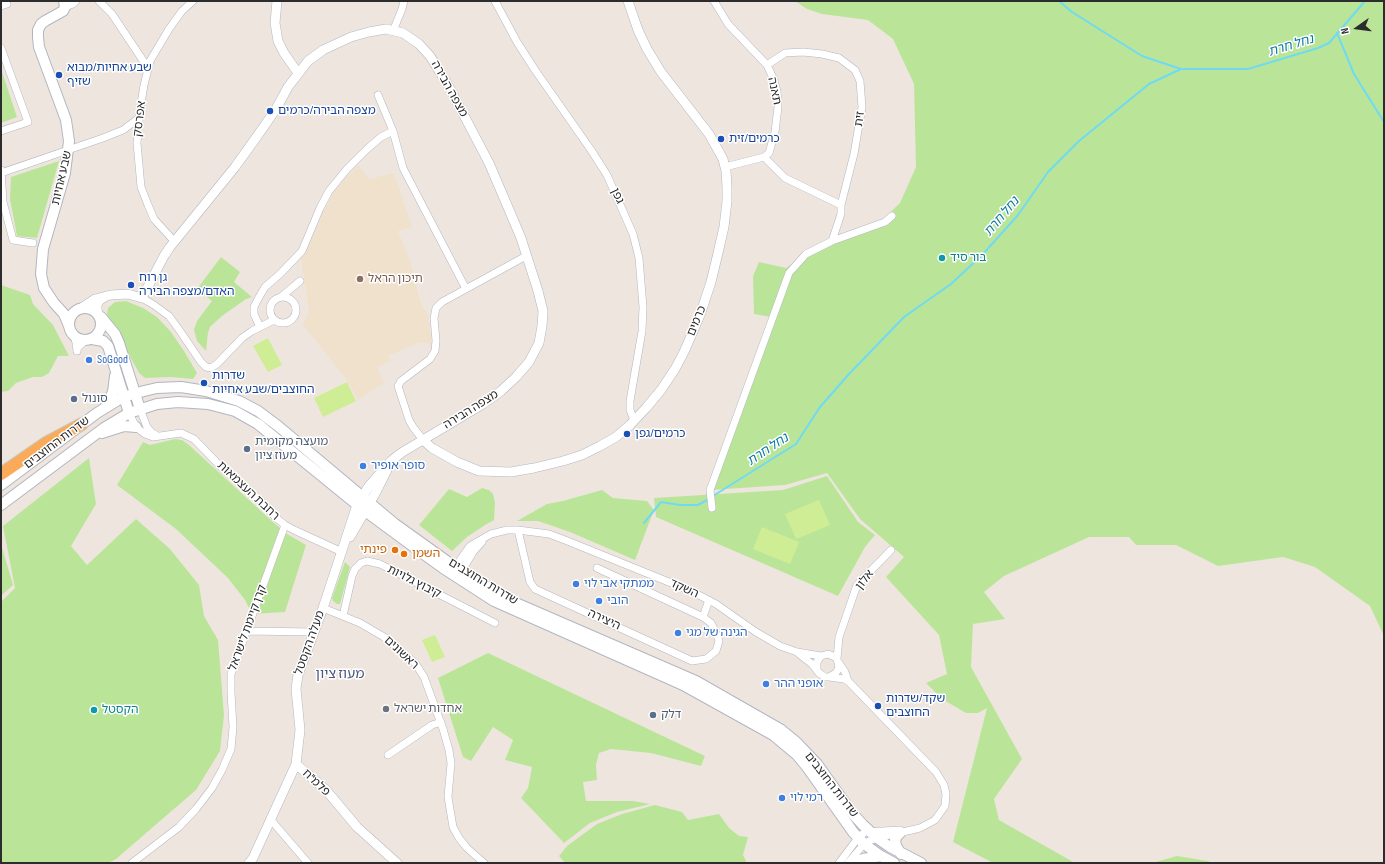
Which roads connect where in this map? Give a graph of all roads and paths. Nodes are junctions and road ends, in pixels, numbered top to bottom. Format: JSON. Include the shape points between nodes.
{"nodes":[{"id":1,"x":76,"y":1,"type":"edge"},
{"id":2,"x":99,"y":1,"type":"edge"},
{"id":3,"x":193,"y":1,"type":"edge"},
{"id":4,"x":277,"y":1,"type":"edge"},
{"id":5,"x":404,"y":1,"type":"edge"},
{"id":6,"x":495,"y":1,"type":"edge"},
{"id":7,"x":628,"y":1,"type":"edge"},
{"id":8,"x":714,"y":1,"type":"edge"},
{"id":9,"x":65,"y":4,"type":"edge"},
{"id":10,"x":393,"y":31,"type":"junction"},
{"id":11,"x":1,"y":48,"type":"edge"},
{"id":12,"x":767,"y":65,"type":"junction"},
{"id":13,"x":148,"y":68,"type":"junction"},
{"id":14,"x":298,"y":73,"type":"junction"},
{"id":15,"x":378,"y":95,"type":"dead end"},
{"id":16,"x":139,"y":118,"type":"junction"},
{"id":17,"x":1,"y":131,"type":"edge"},
{"id":18,"x":393,"y":131,"type":"junction"},
{"id":19,"x":69,"y":150,"type":"junction"},
{"id":20,"x":764,"y":157,"type":"junction"},
{"id":21,"x":725,"y":168,"type":"junction"},
{"id":22,"x":1,"y":172,"type":"edge"},
{"id":23,"x":841,"y":205,"type":"junction"},
{"id":24,"x":892,"y":216,"type":"dead end"},
{"id":25,"x":174,"y":241,"type":"junction"},
{"id":26,"x":832,"y":241,"type":"junction"},
{"id":27,"x":33,"y":243,"type":"dead end"},
{"id":28,"x":526,"y":256,"type":"junction"},
{"id":29,"x":300,"y":282,"type":"dead end"},
{"id":30,"x":466,"y":289,"type":"junction"},
{"id":31,"x":111,"y":295,"type":"junction"},
{"id":32,"x":281,"y":297,"type":"junction"},
{"id":33,"x":50,"y":298,"type":"junction"},
{"id":34,"x":142,"y":298,"type":"junction"},
{"id":35,"x":81,"y":308,"type":"junction"},
{"id":36,"x":99,"y":315,"type":"junction"},
{"id":37,"x":274,"y":320,"type":"junction"},
{"id":38,"x":260,"y":327,"type":"junction"},
{"id":39,"x":72,"y":331,"type":"junction"},
{"id":40,"x":89,"y":339,"type":"junction"},
{"id":41,"x":115,"y":368,"type":"junction"},
{"id":42,"x":129,"y":373,"type":"junction"},
{"id":43,"x":157,"y":388,"type":"junction"},
{"id":44,"x":135,"y":394,"type":"junction"},
{"id":45,"x":123,"y":397,"type":"junction"},
{"id":46,"x":104,"y":409,"type":"junction"},
{"id":47,"x":140,"y":409,"type":"junction"},
{"id":48,"x":129,"y":413,"type":"junction"},
{"id":49,"x":634,"y":420,"type":"junction"},
{"id":50,"x":82,"y":424,"type":"junction"},
{"id":51,"x":136,"y":427,"type":"junction"},
{"id":52,"x":92,"y":436,"type":"junction"},
{"id":53,"x":158,"y":436,"type":"junction"},
{"id":54,"x":423,"y":440,"type":"junction"},
{"id":55,"x":1,"y":474,"type":"edge"},
{"id":56,"x":1,"y":485,"type":"edge"},
{"id":57,"x":363,"y":504,"type":"junction"},
{"id":58,"x":1,"y":505,"type":"edge"},
{"id":59,"x":712,"y":508,"type":"dead end"},
{"id":60,"x":285,"y":525,"type":"junction"},
{"id":61,"x":518,"y":530,"type":"junction"},
{"id":62,"x":342,"y":550,"type":"junction"},
{"id":63,"x":891,"y":550,"type":"dead end"},
{"id":64,"x":597,"y":568,"type":"dead end"},
{"id":65,"x":457,"y":571,"type":"junction"},
{"id":66,"x":709,"y":600,"type":"junction"},
{"id":67,"x":323,"y":608,"type":"junction"},
{"id":68,"x":342,"y":616,"type":"junction"},
{"id":69,"x":703,"y":617,"type":"junction"},
{"id":70,"x":495,"y":623,"type":"dead end"},
{"id":71,"x":247,"y":631,"type":"junction"},
{"id":72,"x":313,"y":632,"type":"junction"},
{"id":73,"x":839,"y":637,"type":"junction"},
{"id":74,"x":797,"y":652,"type":"junction"},
{"id":75,"x":823,"y":655,"type":"junction"},
{"id":76,"x":838,"y":661,"type":"junction"},
{"id":77,"x":817,"y":670,"type":"junction"},
{"id":78,"x":829,"y":677,"type":"junction"},
{"id":79,"x":848,"y":682,"type":"junction"},
{"id":80,"x":441,"y":722,"type":"junction"},
{"id":81,"x":388,"y":755,"type":"dead end"},
{"id":82,"x":296,"y":764,"type":"junction"},
{"id":83,"x":271,"y":820,"type":"junction"},
{"id":84,"x":912,"y":830,"type":"junction"},
{"id":85,"x":900,"y":833,"type":"junction"},
{"id":86,"x":873,"y":834,"type":"junction"},
{"id":87,"x":861,"y":841,"type":"junction"},
{"id":88,"x":901,"y":854,"type":"junction"},
{"id":89,"x":881,"y":856,"type":"junction"},
{"id":90,"x":253,"y":861,"type":"edge"},
{"id":91,"x":132,"y":863,"type":"edge"},
{"id":92,"x":308,"y":863,"type":"edge"},
{"id":93,"x":397,"y":863,"type":"edge"},
{"id":94,"x":484,"y":863,"type":"edge"},
{"id":95,"x":839,"y":863,"type":"edge"},
{"id":96,"x":849,"y":863,"type":"edge"},
{"id":97,"x":894,"y":863,"type":"edge"},
{"id":98,"x":921,"y":863,"type":"edge"}],
"edges":[{"from":1,"to":9,"type":"street","via":[[73,4]]},
{"from":2,"to":13,"type":"street","via":[[112,14]]},
{"from":3,"to":13,"type":"street","name":"אפרסק","via":[[182,11],[162,40]]},
{"from":4,"to":14,"type":"street","via":[[275,23],[278,41]]},
{"from":5,"to":10,"type":"street"},
{"from":6,"to":49,"type":"street","name":"גפן","via":[[517,42],[606,175],[633,234],[639,258],[643,307],[642,332],[630,401]]},
{"from":7,"to":21,"type":"street","name":"כרמים","via":[[647,49],[661,72],[709,134],[718,148]]},
{"from":8,"to":12,"type":"street","name":"תאנה","via":[[728,24]]},
{"from":9,"to":19,"type":"main road","name":"שבע אחיות","via":[[63,11],[41,24],[38,37],[39,47],[66,120]]},
{"from":10,"to":14,"type":"street","name":"מצפה הבירה","via":[[386,29],[369,32],[335,43],[308,61]]},
{"from":10,"to":28,"type":"street","name":"מצפה הבירה","via":[[403,33],[419,44],[430,56],[448,86],[489,163],[521,238]]},
{"from":11,"to":17,"type":"street","via":[[28,122]]},
{"from":12,"to":20,"type":"street","name":"תאנה","via":[[774,78],[778,107],[776,132],[769,153]]},
{"from":12,"to":23,"type":"street","name":"זית","via":[[785,53],[803,52],[839,58],[855,70],[860,81],[862,107],[854,154]]},
{"from":13,"to":16,"type":"street","name":"אפרסק"},
{"from":14,"to":25,"type":"street","name":"מצפה הבירה","via":[[258,135]]},
{"from":15,"to":18,"type":"street"},
{"from":16,"to":19,"type":"street","via":[[123,130]]},
{"from":16,"to":25,"type":"street","name":"אפרסק","via":[[137,143],[141,187],[154,219]]},
{"from":18,"to":30,"type":"street","via":[[403,168]]},
{"from":18,"to":38,"type":"street","via":[[367,149],[330,191],[302,251],[265,287],[258,299],[254,314]]},
{"from":19,"to":22,"type":"street"},
{"from":19,"to":33,"type":"main road","name":"שבע אחיות","via":[[41,262],[42,283]]},
{"from":20,"to":21,"type":"street"},
{"from":20,"to":23,"type":"street","via":[[785,178]]},
{"from":21,"to":49,"type":"street","name":"כרמים","via":[[727,194],[724,227],[700,315],[675,369],[661,390]]},
{"from":22,"to":27,"type":"street","via":[[3,202],[13,240]]},
{"from":23,"to":26,"type":"street","name":"זית","via":[[841,214]]},
{"from":24,"to":26,"type":"street","via":[[885,222]]},
{"from":25,"to":34,"type":"street","name":"מצפה הבירה"},
{"from":26,"to":59,"type":"street","via":[[806,254],[789,273],[710,490]]},
{"from":28,"to":30,"type":"street"},
{"from":28,"to":54,"type":"street","name":"מצפה הבירה","via":[[543,311],[539,343],[529,362],[501,391]]},
{"from":29,"to":32,"type":"street"},
{"from":30,"to":54,"type":"street","via":[[436,308],[435,351],[430,358],[401,380],[398,386],[409,420]]},
{"from":31,"to":34,"type":"street","via":[[128,294]]},
{"from":31,"to":35,"type":"street","via":[[95,299]]},
{"from":31,"to":36,"type":"street","via":[[97,304]]},
{"from":32,"to":37,"type":"street","via":[[270,306]]},
{"from":32,"to":37,"type":"street","via":[[293,301],[296,305],[296,314],[287,323],[278,323]]},
{"from":33,"to":35,"type":"main road","via":[[63,306]]},
{"from":33,"to":39,"type":"main road","name":"שבע אחיות","via":[[64,314]]},
{"from":34,"to":38,"type":"street","via":[[169,316],[206,367],[211,368],[217,364],[242,338]]},
{"from":35,"to":36,"type":"main road","via":[[94,309]]},
{"from":35,"to":39,"type":"main road","via":[[70,317]]},
{"from":36,"to":40,"type":"main road","via":[[102,321],[101,330]]},
{"from":36,"to":42,"type":"main road","via":[[117,339]]},
{"from":37,"to":38,"type":"street"},
{"from":39,"to":40,"type":"main road","via":[[79,339]]},
{"from":40,"to":41,"type":"main road","via":[[98,339],[106,343]]},
{"from":41,"to":45,"type":"main road"},
{"from":41,"to":46,"type":"main road","via":[[113,392]]},
{"from":42,"to":43,"type":"main road","via":[[140,383]]},
{"from":42,"to":44,"type":"main road"},
{"from":43,"to":44,"type":"main road","name":"שדרות החוצבים"},
{"from":43,"to":57,"type":"main road","name":"שדרות החוצבים","via":[[195,388],[226,396],[252,407],[278,426]]},
{"from":44,"to":45,"type":"main road","name":"שדרות החוצבים"},
{"from":44,"to":47,"type":"main road"},
{"from":45,"to":46,"type":"main road","name":"שדרות החוצבים"},
{"from":45,"to":48,"type":"main road"},
{"from":46,"to":50,"type":"main road","name":"שדרות החוצבים"},
{"from":47,"to":48,"type":"main road","name":"שדרות החוצבים"},
{"from":47,"to":53,"type":"street","via":[[150,431]]},
{"from":47,"to":57,"type":"main road","name":"שדרות החוצבים","via":[[165,403],[188,402],[215,405],[242,414]]},
{"from":48,"to":51,"type":"street"},
{"from":48,"to":52,"type":"main road","name":"שדרות החוצבים"},
{"from":49,"to":54,"type":"street","name":"כרמים","via":[[616,437],[582,454],[563,461],[511,472],[479,471],[457,462]]},
{"from":50,"to":55,"type":"highway","via":[[46,443]]},
{"from":50,"to":56,"type":"main road","name":"שדרות החוצבים"},
{"from":51,"to":52,"type":"main road","via":[[124,426]]},
{"from":51,"to":53,"type":"street","name":"רחבת העצמאות","via":[[145,434]]},
{"from":52,"to":58,"type":"main road","name":"שדרות החוצבים"},
{"from":53,"to":60,"type":"street","name":"רחבת העצמאות","via":[[181,433],[194,439]]},
{"from":54,"to":57,"type":"street","name":"מצפה הבירה","via":[[391,461]]},
{"from":57,"to":62,"type":"street","name":"מעלה הקסטל"},
{"from":57,"to":65,"type":"main road","name":"שדרות החוצבים","via":[[395,524]]},
{"from":60,"to":62,"type":"street","name":"רחבת העצמאות"},
{"from":60,"to":71,"type":"street","name":"קרן קיימת לישראל"},
{"from":61,"to":65,"type":"street","via":[[508,530],[481,538],[470,546]]},
{"from":61,"to":66,"type":"street","name":"השקד","via":[[549,534]]},
{"from":61,"to":69,"type":"street","name":"היצירה","via":[[530,582],[535,588],[692,661],[706,659],[716,651],[719,641],[711,622]]},
{"from":62,"to":67,"type":"street","name":"מעלה הקסטל"},
{"from":63,"to":73,"type":"street","name":"אלון","via":[[857,585]]},
{"from":64,"to":69,"type":"street","name":"היצירה"},
{"from":65,"to":86,"type":"main road","name":"שדרות החוצבים","via":[[509,600],[696,682],[780,729],[817,764],[852,813]]},
{"from":65,"to":87,"type":"main road","name":"שדרות החוצבים","via":[[494,601],[683,685],[773,735],[807,767]]},
{"from":66,"to":69,"type":"street"},
{"from":66,"to":74,"type":"street","name":"השקד","via":[[768,640]]},
{"from":67,"to":68,"type":"street","name":"ראשונים"},
{"from":67,"to":72,"type":"street","name":"מעלה הקסטל"},
{"from":68,"to":70,"type":"street","name":"קיבוץ גלויות","via":[[355,569],[367,561],[380,564]]},
{"from":68,"to":80,"type":"street","name":"ראשונים","via":[[384,637],[414,662],[424,677]]},
{"from":71,"to":72,"type":"street"},
{"from":71,"to":91,"type":"street","name":"קרן קיימת לישראל","via":[[231,674],[231,749],[222,770],[192,814]]},
{"from":72,"to":82,"type":"street","name":"מעלה הקסטל","via":[[298,675],[296,689],[300,730]]},
{"from":73,"to":75,"type":"street","name":"אלון","via":[[832,648]]},
{"from":73,"to":76,"type":"street","name":"אלון"},
{"from":74,"to":75,"type":"street","name":"השקד"},
{"from":74,"to":77,"type":"street","name":"השקד"},
{"from":75,"to":76,"type":"street","via":[[832,655]]},
{"from":75,"to":77,"type":"street","via":[[817,662]]},
{"from":76,"to":78,"type":"street","via":[[836,674]]},
{"from":76,"to":79,"type":"street"},
{"from":77,"to":78,"type":"street"},
{"from":78,"to":79,"type":"street"},
{"from":79,"to":84,"type":"street","via":[[936,772],[944,785],[946,801],[941,813],[927,825]]},
{"from":80,"to":81,"type":"street","via":[[432,725]]},
{"from":80,"to":94,"type":"street","name":"ראשונים","via":[[451,763],[448,797],[453,827],[467,848]]},
{"from":82,"to":83,"type":"street","name":"פלמ\"ח"},
{"from":82,"to":93,"type":"street","name":"פלמ\"ח","via":[[326,790],[357,827]]},
{"from":83,"to":90,"type":"street","name":"פלמ\"ח"},
{"from":83,"to":92,"type":"street"},
{"from":84,"to":85,"type":"street"},
{"from":84,"to":86,"type":"street"},
{"from":85,"to":86,"type":"street"},
{"from":85,"to":88,"type":"main road","via":[[895,840]]},
{"from":86,"to":87,"type":"street"},
{"from":86,"to":88,"type":"main road","name":"שדרות החוצבים"},
{"from":87,"to":89,"type":"main road","name":"שדרות החוצבים"},
{"from":87,"to":95,"type":"street"},
{"from":87,"to":96,"type":"street"},
{"from":88,"to":98,"type":"main road","name":"שדרות החוצבים"},
{"from":89,"to":96,"type":"main road"},
{"from":89,"to":97,"type":"main road","name":"שדרות החוצבים"}]}
